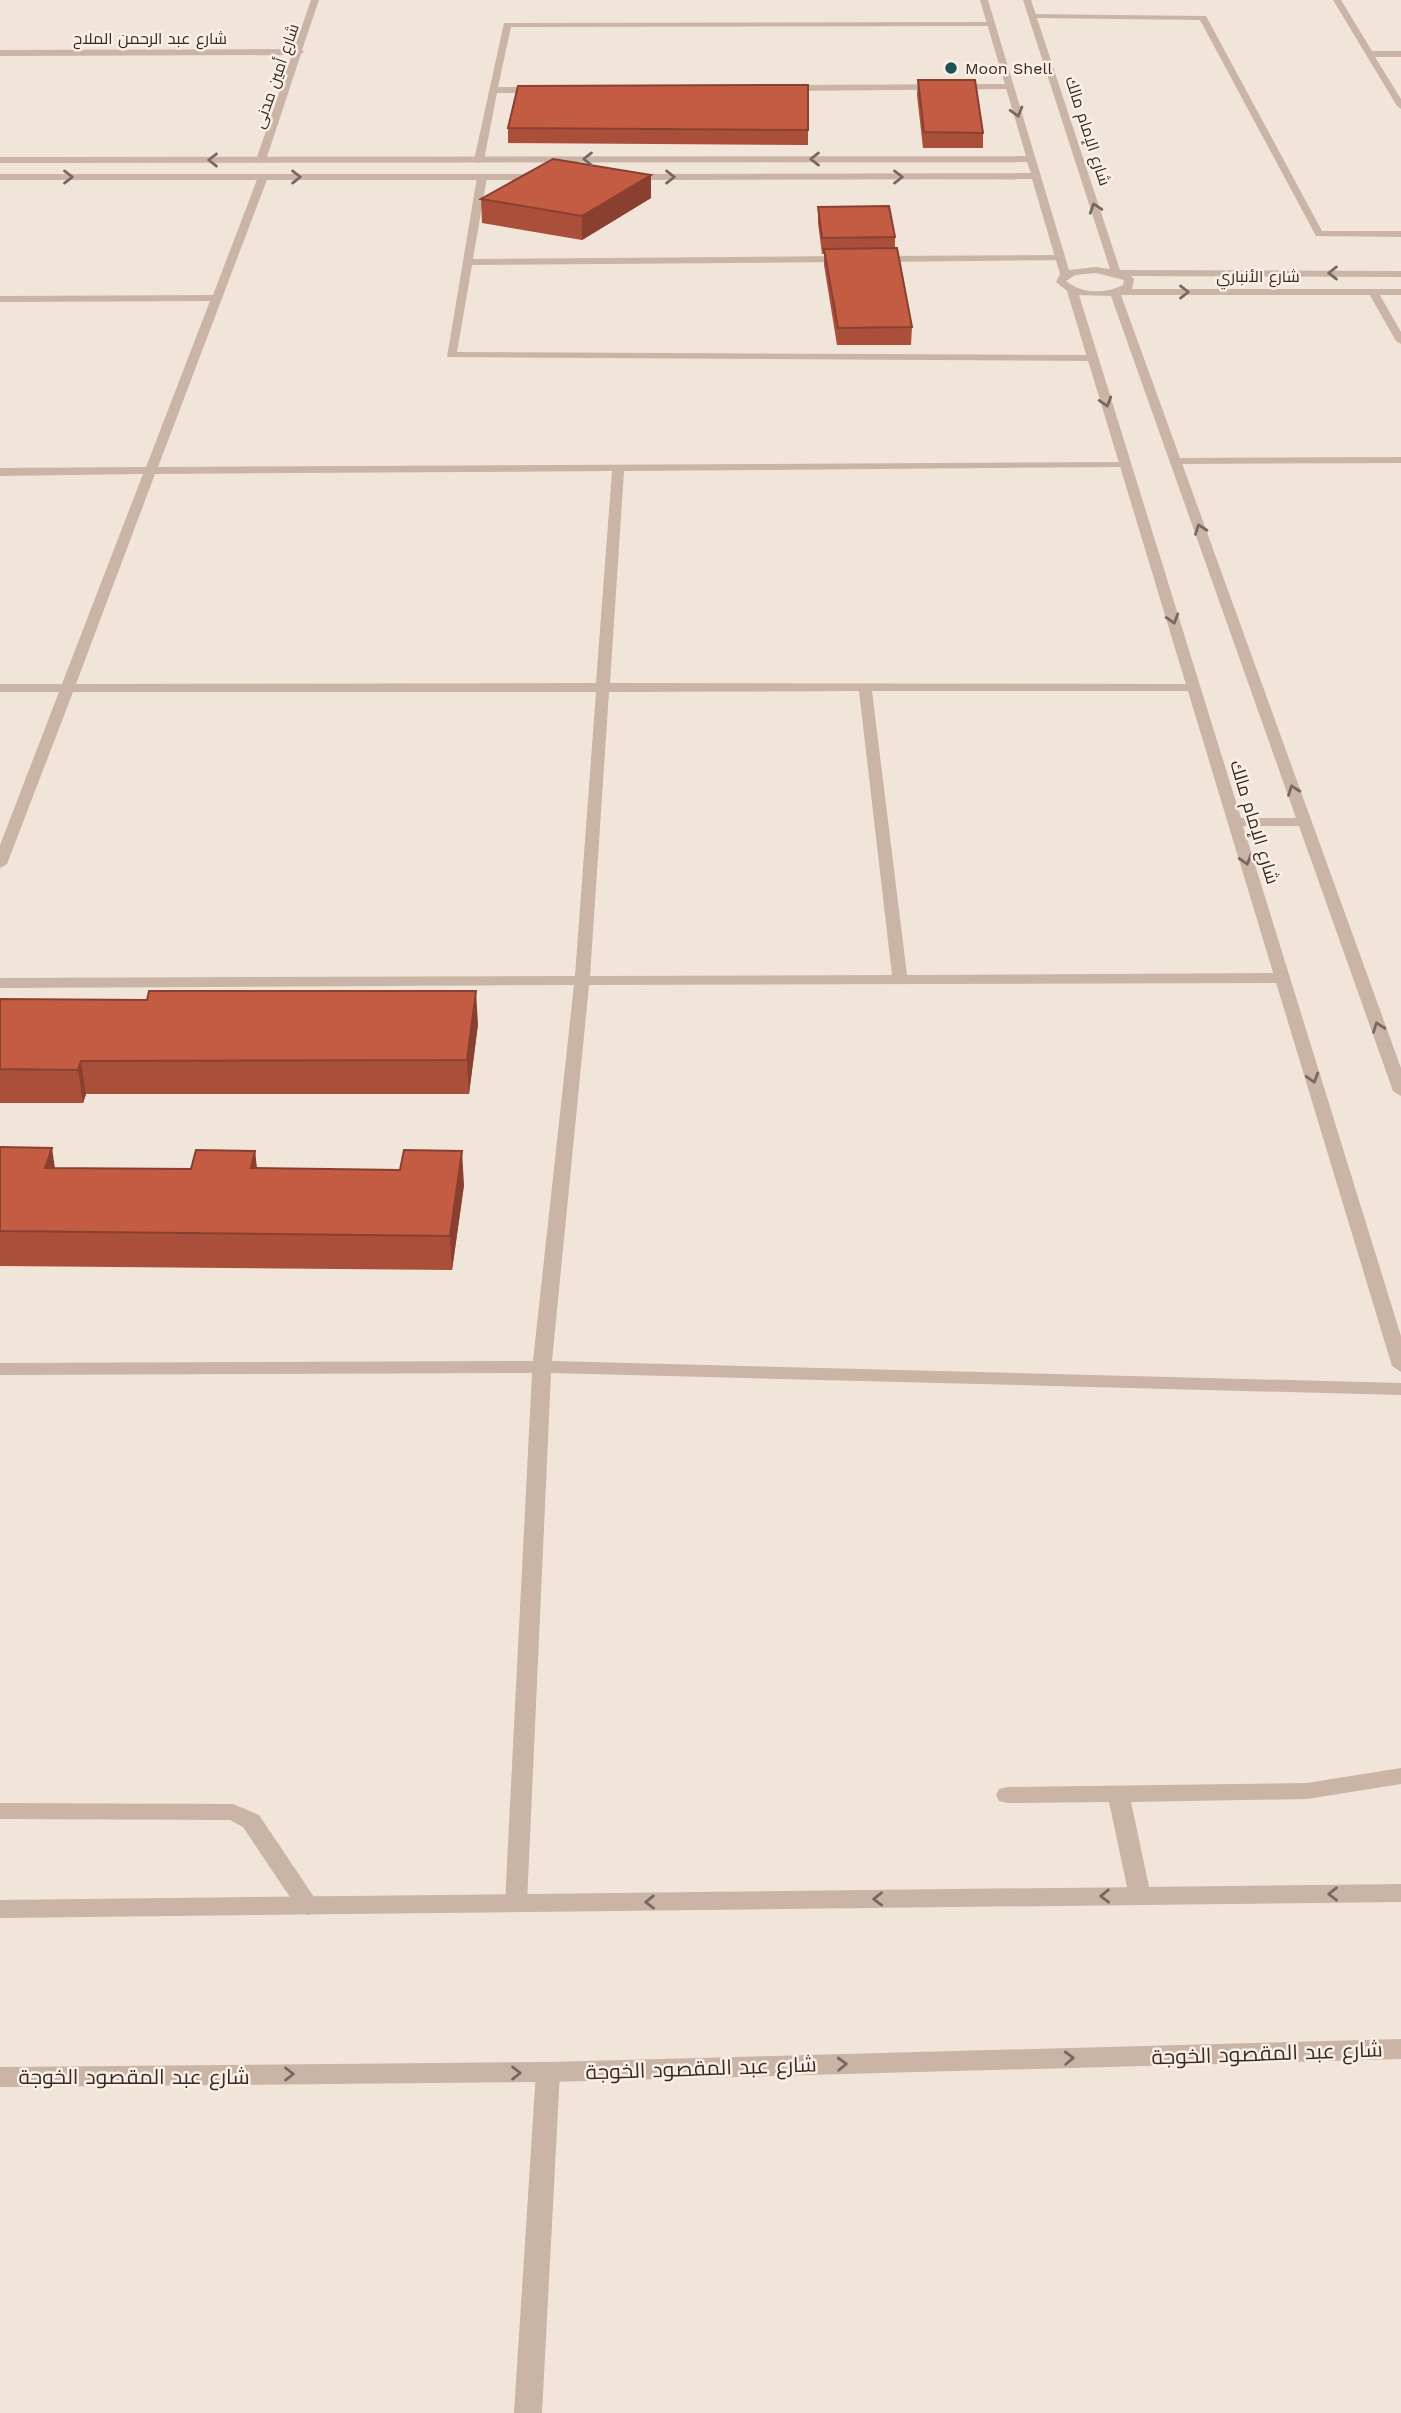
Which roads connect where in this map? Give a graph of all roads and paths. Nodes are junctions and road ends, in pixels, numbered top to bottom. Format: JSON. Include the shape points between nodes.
{"nodes":[{"id":1,"x":316,"y":0,"type":"edge"},
{"id":2,"x":984,"y":0,"type":"edge"},
{"id":3,"x":1027,"y":0,"type":"edge"},
{"id":4,"x":1337,"y":0,"type":"edge"},
{"id":5,"x":1032,"y":16,"type":"junction"},
{"id":6,"x":991,"y":24,"type":"junction"},
{"id":7,"x":300,"y":52,"type":"junction"},
{"id":8,"x":0,"y":53,"type":"edge"},
{"id":9,"x":1369,"y":54,"type":"junction"},
{"id":10,"x":1401,"y":54,"type":"edge"},
{"id":11,"x":1009,"y":87,"type":"junction"},
{"id":12,"x":772,"y":88,"type":"edge"},
{"id":13,"x":493,"y":90,"type":"junction"},
{"id":14,"x":549,"y":90,"type":"edge"},
{"id":15,"x":1401,"y":106,"type":"edge"},
{"id":16,"x":479,"y":159,"type":"junction"},
{"id":17,"x":792,"y":159,"type":"junction"},
{"id":18,"x":1031,"y":159,"type":"junction"},
{"id":19,"x":0,"y":160,"type":"edge"},
{"id":20,"x":41,"y":160,"type":"junction"},
{"id":21,"x":261,"y":160,"type":"junction"},
{"id":22,"x":1036,"y":176,"type":"junction"},
{"id":23,"x":0,"y":177,"type":"edge"},
{"id":24,"x":35,"y":177,"type":"junction"},
{"id":25,"x":263,"y":177,"type":"junction"},
{"id":26,"x":482,"y":177,"type":"junction"},
{"id":27,"x":550,"y":177,"type":"edge"},
{"id":28,"x":618,"y":177,"type":"edge"},
{"id":29,"x":795,"y":177,"type":"junction"},
{"id":30,"x":1401,"y":234,"type":"edge"},
{"id":31,"x":1060,"y":258,"type":"junction"},
{"id":32,"x":853,"y":259,"type":"edge"},
{"id":33,"x":867,"y":259,"type":"edge"},
{"id":34,"x":467,"y":262,"type":"junction"},
{"id":35,"x":1116,"y":273,"type":"junction"},
{"id":36,"x":1065,"y":274,"type":"junction"},
{"id":37,"x":1401,"y":274,"type":"edge"},
{"id":38,"x":1072,"y":290,"type":"junction"},
{"id":39,"x":1115,"y":292,"type":"junction"},
{"id":40,"x":1373,"y":292,"type":"junction"},
{"id":41,"x":1401,"y":292,"type":"edge"},
{"id":42,"x":216,"y":298,"type":"junction"},
{"id":43,"x":0,"y":299,"type":"edge"},
{"id":44,"x":1401,"y":341,"type":"edge"},
{"id":45,"x":1093,"y":358,"type":"junction"},
{"id":46,"x":1176,"y":460,"type":"junction"},
{"id":47,"x":1401,"y":460,"type":"edge"},
{"id":48,"x":1125,"y":464,"type":"junction"},
{"id":49,"x":618,"y":468,"type":"junction"},
{"id":50,"x":150,"y":471,"type":"junction"},
{"id":51,"x":0,"y":472,"type":"edge"},
{"id":52,"x":865,"y":687,"type":"junction"},
{"id":53,"x":1193,"y":687,"type":"junction"},
{"id":54,"x":0,"y":688,"type":"edge"},
{"id":55,"x":67,"y":688,"type":"junction"},
{"id":56,"x":603,"y":688,"type":"junction"},
{"id":57,"x":1234,"y":822,"type":"junction"},
{"id":58,"x":1305,"y":822,"type":"junction"},
{"id":59,"x":0,"y":864,"type":"edge"},
{"id":60,"x":1282,"y":978,"type":"junction"},
{"id":61,"x":900,"y":979,"type":"junction"},
{"id":62,"x":582,"y":981,"type":"junction"},
{"id":63,"x":0,"y":983,"type":"edge"},
{"id":64,"x":1401,"y":1091,"type":"edge"},
{"id":65,"x":1401,"y":1366,"type":"edge"},
{"id":66,"x":542,"y":1367,"type":"junction"},
{"id":67,"x":0,"y":1369,"type":"edge"},
{"id":68,"x":1401,"y":1389,"type":"edge"},
{"id":69,"x":1401,"y":1776,"type":"edge"},
{"id":70,"x":1007,"y":1795,"type":"dead end"},
{"id":71,"x":1119,"y":1795,"type":"junction"},
{"id":72,"x":0,"y":1811,"type":"edge"},
{"id":73,"x":1401,"y":1893,"type":"edge"},
{"id":74,"x":1140,"y":1896,"type":"junction"},
{"id":75,"x":516,"y":1903,"type":"junction"},
{"id":76,"x":308,"y":1906,"type":"junction"},
{"id":77,"x":0,"y":1909,"type":"edge"},
{"id":78,"x":1401,"y":2049,"type":"edge"},
{"id":79,"x":548,"y":2072,"type":"junction"},
{"id":80,"x":0,"y":2077,"type":"edge"},
{"id":81,"x":528,"y":2413,"type":"edge"}],
"edges":[{"from":1,"to":7,"type":"street","name":"شارع أمين مدنى"},
{"from":2,"to":6,"type":"street"},
{"from":3,"to":5,"type":"street","name":"شارع الإمام مالك"},
{"from":4,"to":9,"type":"street"},
{"from":5,"to":30,"type":"street","via":[[1203,18],[1319,234]]},
{"from":35,"to":5,"type":"street","name":"شارع الإمام مالك","one_way":true},
{"from":6,"to":11,"type":"street"},
{"from":6,"to":13,"type":"street","via":[[507,25]]},
{"from":7,"to":8,"type":"street","name":"شارع عبد الرحمن الملاح"},
{"from":7,"to":21,"type":"street","name":"شارع أمين مدنى"},
{"from":9,"to":10,"type":"street"},
{"from":9,"to":15,"type":"street"},
{"from":11,"to":12,"type":"street"},
{"from":11,"to":18,"type":"street","one_way":true},
{"from":13,"to":14,"type":"street"},
{"from":13,"to":16,"type":"street"},
{"from":17,"to":16,"type":"street","one_way":true},
{"from":16,"to":21,"type":"street"},
{"from":18,"to":17,"type":"street","one_way":true},
{"from":17,"to":29,"type":"street"},
{"from":18,"to":22,"type":"street"},
{"from":19,"to":20,"type":"street"},
{"from":21,"to":20,"type":"street","one_way":true},
{"from":20,"to":24,"type":"street"},
{"from":29,"to":22,"type":"street","one_way":true},
{"from":22,"to":31,"type":"street"},
{"from":23,"to":24,"type":"street"},
{"from":24,"to":25,"type":"street","one_way":true},
{"from":25,"to":26,"type":"street","one_way":true},
{"from":25,"to":42,"type":"street"},
{"from":26,"to":27,"type":"street"},
{"from":26,"to":34,"type":"street"},
{"from":28,"to":29,"type":"street","one_way":true},
{"from":31,"to":33,"type":"street"},
{"from":31,"to":36,"type":"street"},
{"from":32,"to":34,"type":"street"},
{"from":34,"to":45,"type":"street","via":[[451,355]]},
{"from":35,"to":36,"type":"street","name":"شارع الأنباري","via":[[1083,270]]},
{"from":37,"to":35,"type":"street","name":"شارع الأنباري","one_way":true},
{"from":35,"to":39,"type":"street","name":"شارع الإمام مالك","via":[[1130,283]]},
{"from":36,"to":38,"type":"street","name":"شارع الإمام مالك","via":[[1060,282]]},
{"from":38,"to":39,"type":"street","name":"شارع الأنباري"},
{"from":38,"to":45,"type":"street","name":"شارع الإمام مالك"},
{"from":39,"to":40,"type":"street","name":"شارع الأنباري","one_way":true},
{"from":39,"to":46,"type":"street"},
{"from":40,"to":41,"type":"street","name":"شارع الأنباري"},
{"from":40,"to":44,"type":"street"},
{"from":42,"to":43,"type":"street"},
{"from":42,"to":50,"type":"street"},
{"from":45,"to":48,"type":"street","name":"شارع الإمام مالك","one_way":true},
{"from":46,"to":47,"type":"street"},
{"from":58,"to":46,"type":"street","one_way":true},
{"from":48,"to":49,"type":"street"},
{"from":48,"to":53,"type":"street","name":"شارع الإمام مالك","one_way":true},
{"from":49,"to":50,"type":"street"},
{"from":49,"to":56,"type":"street"},
{"from":50,"to":51,"type":"street"},
{"from":50,"to":55,"type":"street"},
{"from":52,"to":53,"type":"street"},
{"from":52,"to":56,"type":"street"},
{"from":52,"to":61,"type":"street"},
{"from":53,"to":57,"type":"street","name":"شارع الإمام مالك"},
{"from":54,"to":55,"type":"street"},
{"from":55,"to":56,"type":"street"},
{"from":55,"to":59,"type":"street"},
{"from":56,"to":62,"type":"street"},
{"from":57,"to":58,"type":"street"},
{"from":57,"to":60,"type":"street","name":"شارع الإمام مالك","one_way":true},
{"from":64,"to":58,"type":"street","one_way":true},
{"from":60,"to":61,"type":"street"},
{"from":60,"to":65,"type":"street","name":"شارع الإمام مالك","one_way":true},
{"from":61,"to":62,"type":"street"},
{"from":62,"to":63,"type":"street"},
{"from":62,"to":66,"type":"street"},
{"from":66,"to":67,"type":"street"},
{"from":66,"to":68,"type":"street"},
{"from":66,"to":75,"type":"street"},
{"from":69,"to":71,"type":"street","via":[[1307,1791]]},
{"from":70,"to":71,"type":"street"},
{"from":71,"to":74,"type":"street"},
{"from":72,"to":76,"type":"street","via":[[233,1812],[251,1821]]},
{"from":73,"to":74,"type":"street","one_way":true},
{"from":74,"to":75,"type":"street","one_way":true},
{"from":75,"to":76,"type":"street"},
{"from":76,"to":77,"type":"street"},
{"from":79,"to":78,"type":"street","name":"شارع عبد المقصود الخوجة","one_way":true},
{"from":80,"to":79,"type":"street","name":"شارع عبد المقصود الخوجة","one_way":true},
{"from":79,"to":81,"type":"street"}]}
